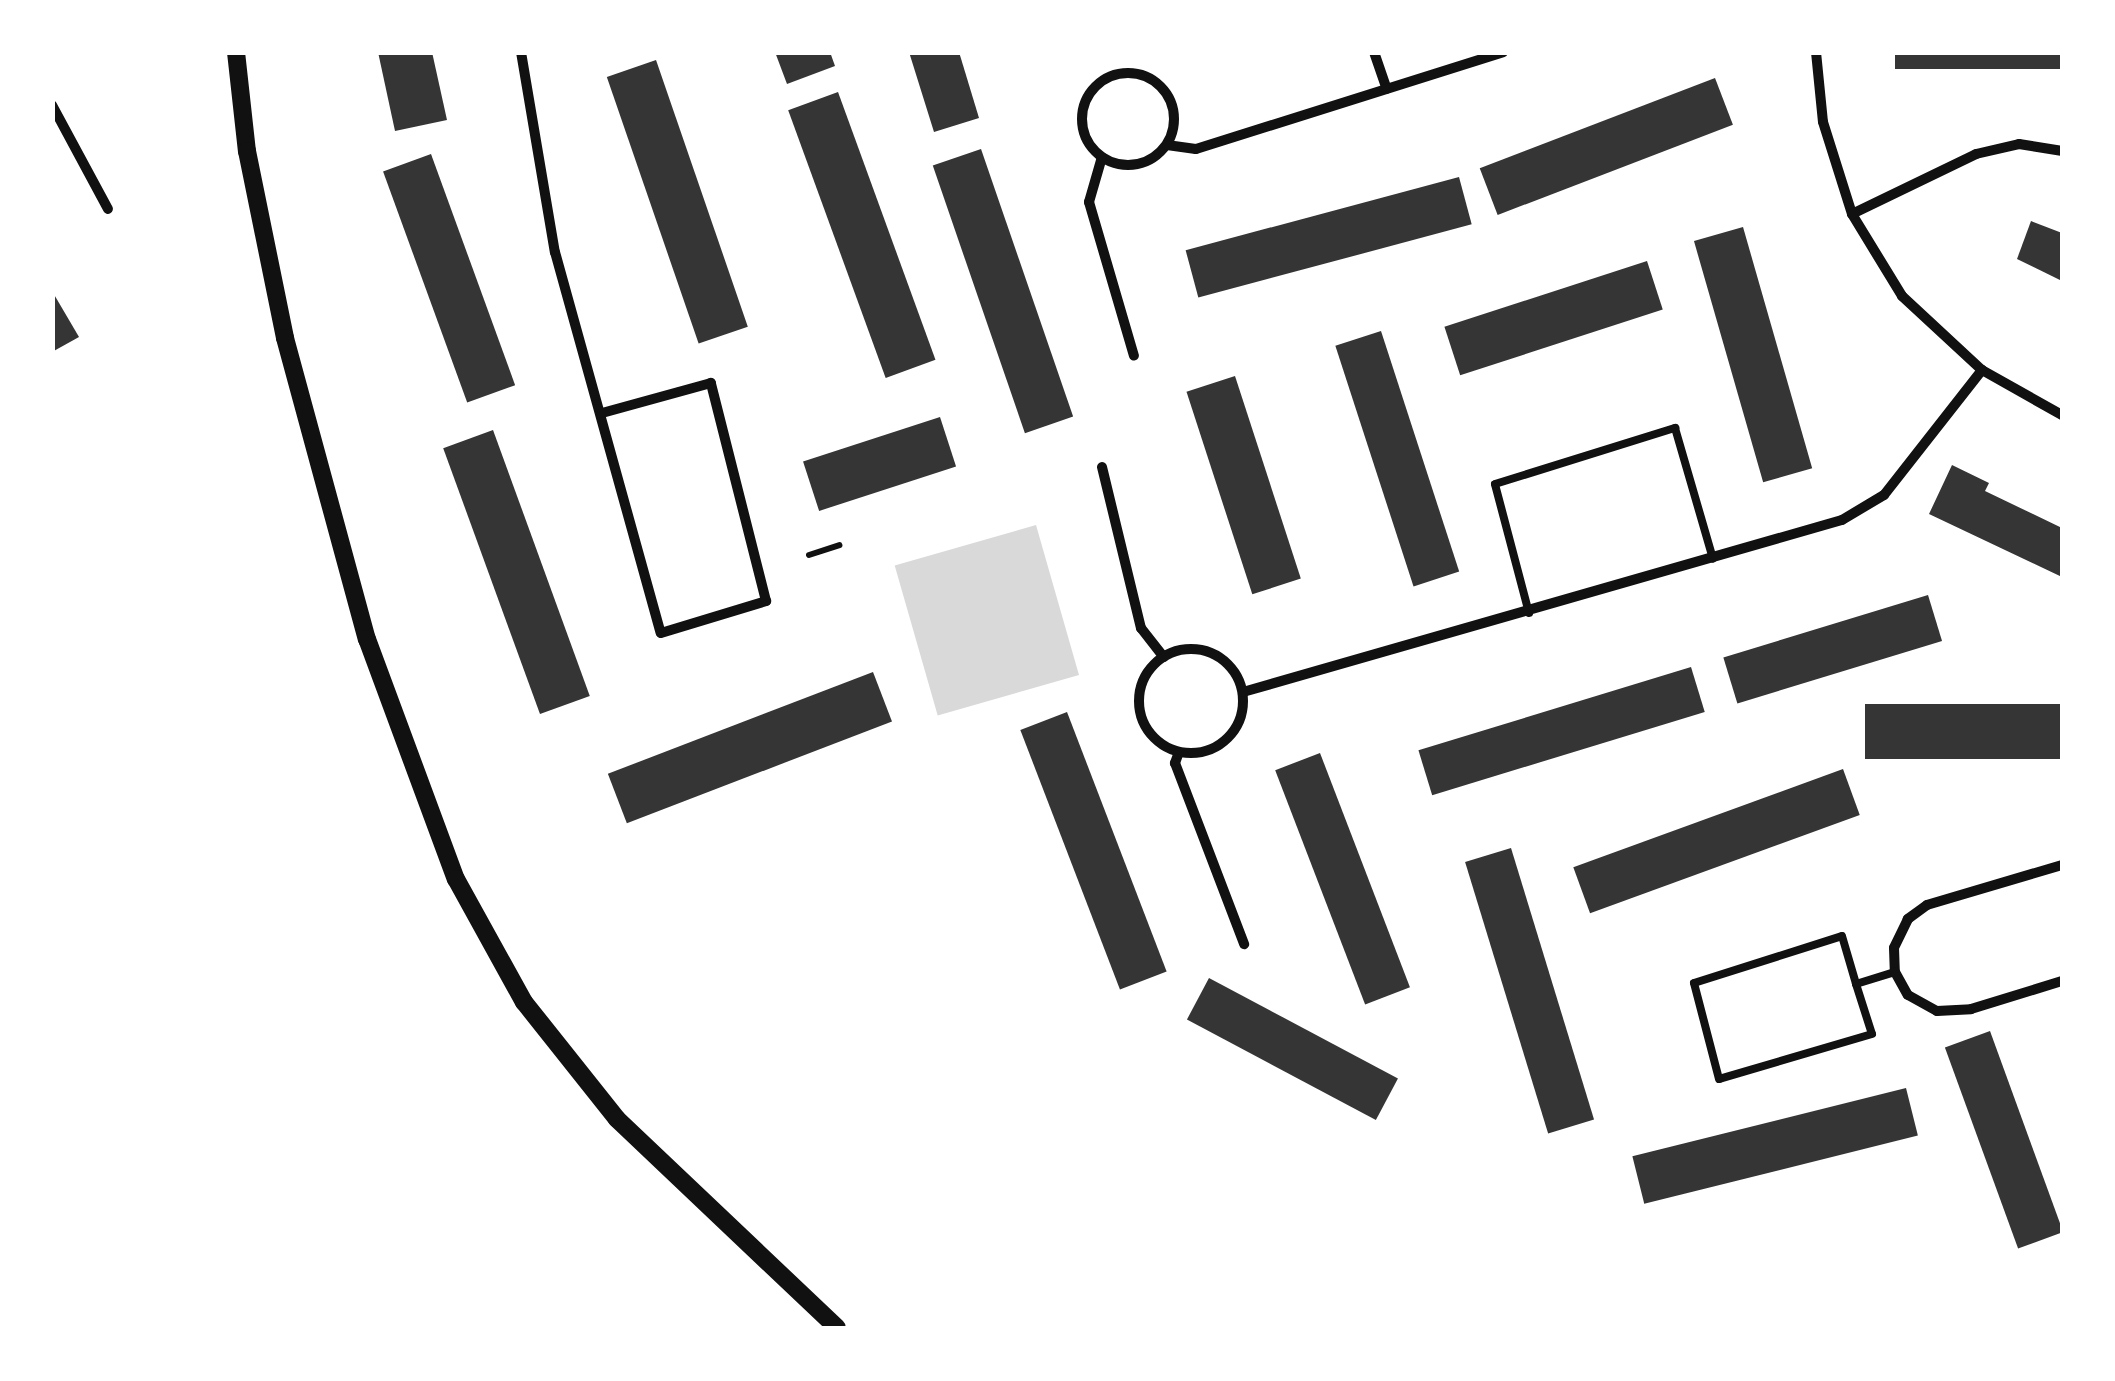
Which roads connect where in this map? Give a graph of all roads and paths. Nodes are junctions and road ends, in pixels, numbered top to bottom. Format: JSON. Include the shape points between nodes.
{"nodes":[{"id":1,"x":236,"y":52,"type":"edge"},
{"id":2,"x":520,"y":52,"type":"edge"},
{"id":3,"x":1374,"y":52,"type":"edge"},
{"id":4,"x":1503,"y":52,"type":"edge"},
{"id":5,"x":1816,"y":52,"type":"edge"},
{"id":6,"x":1387,"y":89,"type":"junction"},
{"id":7,"x":52,"y":105,"type":"edge"},
{"id":8,"x":1167,"y":145,"type":"junction"},
{"id":9,"x":2062,"y":151,"type":"edge"},
{"id":10,"x":1102,"y":157,"type":"junction"},
{"id":11,"x":108,"y":208,"type":"dead end"},
{"id":12,"x":1852,"y":214,"type":"junction"},
{"id":13,"x":1134,"y":356,"type":"dead end"},
{"id":14,"x":1982,"y":370,"type":"junction"},
{"id":15,"x":602,"y":413,"type":"junction"},
{"id":16,"x":2062,"y":415,"type":"edge"},
{"id":17,"x":1102,"y":467,"type":"dead end"},
{"id":18,"x":840,"y":545,"type":"dead end"},
{"id":19,"x":809,"y":556,"type":"dead end"},
{"id":20,"x":1712,"y":559,"type":"junction"},
{"id":21,"x":1530,"y":613,"type":"junction"},
{"id":22,"x":1164,"y":657,"type":"junction"},
{"id":23,"x":1243,"y":692,"type":"junction"},
{"id":24,"x":1180,"y":752,"type":"junction"},
{"id":25,"x":2062,"y":865,"type":"edge"},
{"id":26,"x":1244,"y":944,"type":"dead end"},
{"id":27,"x":1895,"y":972,"type":"junction"},
{"id":28,"x":2062,"y":982,"type":"edge"},
{"id":29,"x":1856,"y":984,"type":"junction"},
{"id":30,"x":837,"y":1328,"type":"edge"}],
"edges":[{"from":1,"to":30,"type":"street","via":[[247,151],[285,338],[367,639],[456,879],[524,1002],[617,1119]]},
{"from":2,"to":15,"type":"street","via":[[555,252]]},
{"from":3,"to":6,"type":"street"},
{"from":4,"to":6,"type":"street"},
{"from":5,"to":12,"type":"street","via":[[1823,122]]},
{"from":6,"to":8,"type":"street","via":[[1196,149]]},
{"from":7,"to":11,"type":"street"},
{"from":8,"to":10,"type":"street","via":[[1137,164]]},
{"from":8,"to":10,"type":"street","via":[[1174,110],[1167,93],[1154,80],[1119,73],[1090,92],[1082,109],[1082,128]]},
{"from":9,"to":12,"type":"street","via":[[2020,144],[1976,154]]},
{"from":10,"to":13,"type":"street","via":[[1089,202]]},
{"from":12,"to":14,"type":"street","via":[[1902,296]]},
{"from":14,"to":16,"type":"street"},
{"from":14,"to":20,"type":"street","via":[[1884,495],[1842,520]]},
{"from":15,"to":15,"type":"street","via":[[661,633],[766,601],[712,384]]},
{"from":17,"to":22,"type":"street","via":[[1141,628]]},
{"from":18,"to":19,"type":"path"},
{"from":20,"to":21,"type":"street"},
{"from":20,"to":21,"type":"lane","via":[[1675,428],[1495,484]]},
{"from":21,"to":23,"type":"street"},
{"from":22,"to":23,"type":"street","via":[[1183,649],[1222,658]]},
{"from":22,"to":24,"type":"street","via":[[1148,670],[1140,709],[1147,728]]},
{"from":23,"to":24,"type":"street","via":[[1242,712],[1226,738],[1200,752]]},
{"from":24,"to":26,"type":"street","via":[[1175,763]]},
{"from":25,"to":27,"type":"street","via":[[1927,905],[1908,920],[1894,948]]},
{"from":27,"to":28,"type":"street","via":[[1908,995],[1937,1011],[1971,1009]]},
{"from":27,"to":29,"type":"lane"},
{"from":29,"to":29,"type":"lane","via":[[1842,936],[1694,983],[1719,1080],[1872,1034]]}]}
